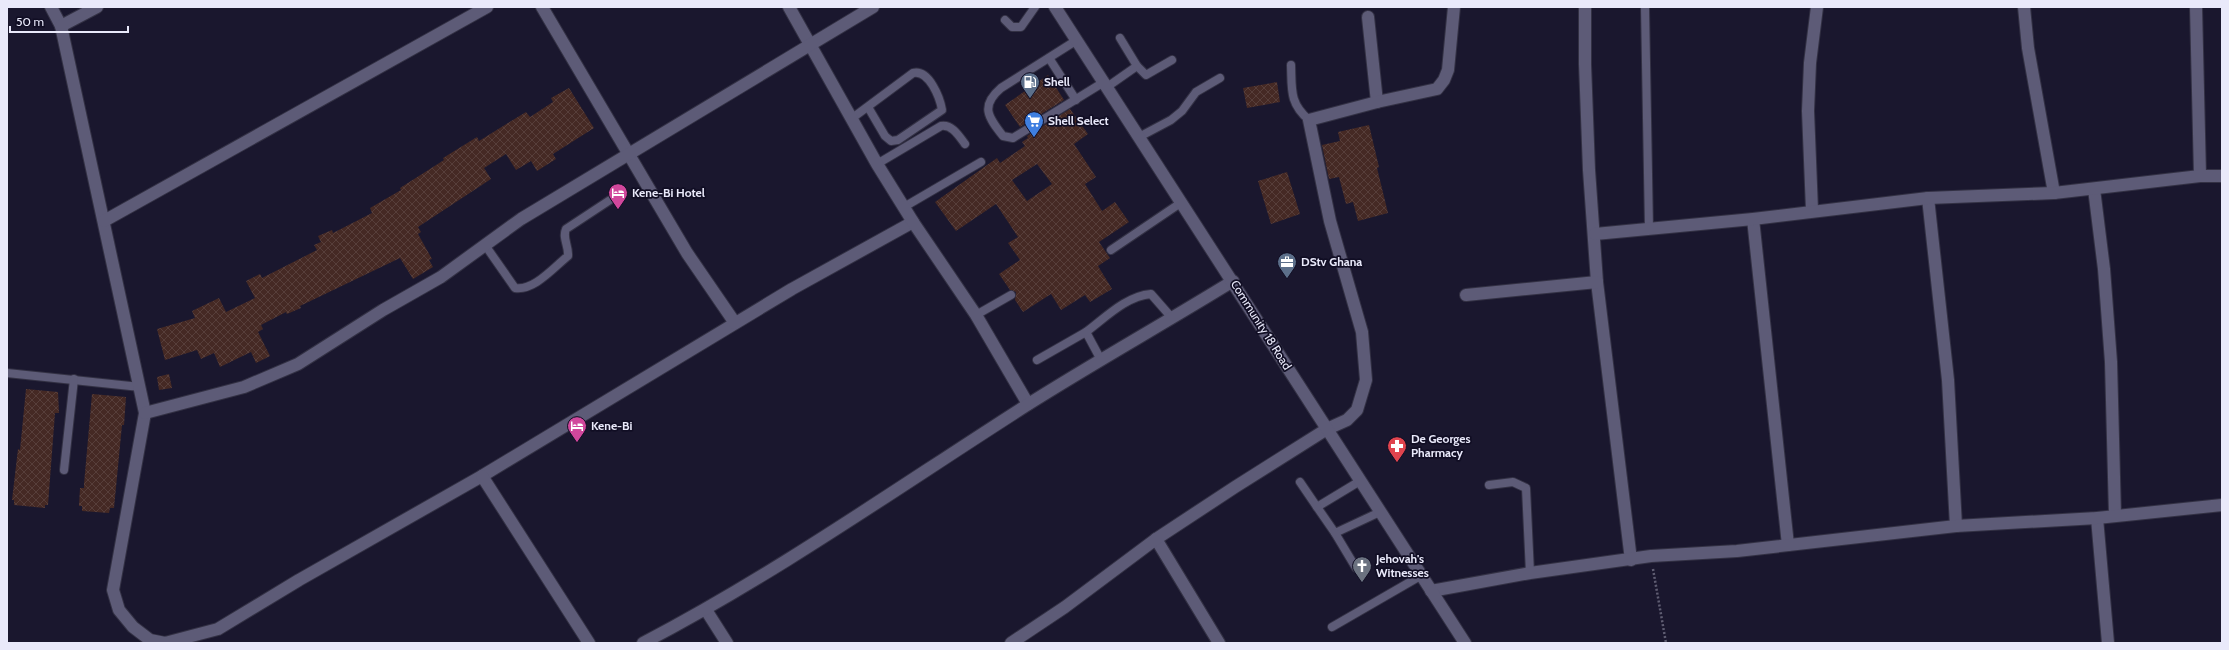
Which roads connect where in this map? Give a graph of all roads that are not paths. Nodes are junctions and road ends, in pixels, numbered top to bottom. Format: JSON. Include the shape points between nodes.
{"nodes":[{"id":1,"x":51,"y":7,"type":"edge"},
{"id":2,"x":97,"y":7,"type":"edge"},
{"id":3,"x":487,"y":7,"type":"edge"},
{"id":4,"x":542,"y":7,"type":"edge"},
{"id":5,"x":789,"y":7,"type":"edge"},
{"id":6,"x":873,"y":7,"type":"edge"},
{"id":7,"x":1035,"y":7,"type":"edge"},
{"id":8,"x":1055,"y":7,"type":"edge"},
{"id":9,"x":1454,"y":7,"type":"edge"},
{"id":10,"x":1585,"y":7,"type":"edge"},
{"id":11,"x":1645,"y":7,"type":"edge"},
{"id":12,"x":1817,"y":7,"type":"edge"},
{"id":13,"x":2024,"y":7,"type":"edge"},
{"id":14,"x":2196,"y":7,"type":"edge"},
{"id":15,"x":1368,"y":17,"type":"dead end"},
{"id":16,"x":1005,"y":20,"type":"dead end"},
{"id":17,"x":61,"y":26,"type":"junction"},
{"id":18,"x":1120,"y":38,"type":"dead end"},
{"id":19,"x":1077,"y":40,"type":"junction"},
{"id":20,"x":809,"y":46,"type":"junction"},
{"id":21,"x":1049,"y":58,"type":"junction"},
{"id":22,"x":1172,"y":60,"type":"dead end"},
{"id":23,"x":1291,"y":65,"type":"dead end"},
{"id":24,"x":1137,"y":66,"type":"junction"},
{"id":25,"x":1220,"y":78,"type":"dead end"},
{"id":26,"x":1106,"y":85,"type":"junction"},
{"id":27,"x":1076,"y":100,"type":"junction"},
{"id":28,"x":1377,"y":102,"type":"junction"},
{"id":29,"x":868,"y":106,"type":"junction"},
{"id":30,"x":851,"y":119,"type":"junction"},
{"id":31,"x":1309,"y":120,"type":"junction"},
{"id":32,"x":1140,"y":137,"type":"junction"},
{"id":33,"x":966,"y":144,"type":"dead end"},
{"id":34,"x":629,"y":156,"type":"junction"},
{"id":35,"x":981,"y":162,"type":"dead end"},
{"id":36,"x":877,"y":164,"type":"junction"},
{"id":37,"x":2200,"y":176,"type":"junction"},
{"id":38,"x":2222,"y":176,"type":"edge"},
{"id":39,"x":2094,"y":188,"type":"junction"},
{"id":40,"x":2054,"y":193,"type":"junction"},
{"id":41,"x":1928,"y":198,"type":"junction"},
{"id":42,"x":610,"y":200,"type":"dead end"},
{"id":43,"x":1182,"y":202,"type":"junction"},
{"id":44,"x":904,"y":207,"type":"junction"},
{"id":45,"x":1812,"y":210,"type":"junction"},
{"id":46,"x":1753,"y":219,"type":"junction"},
{"id":47,"x":104,"y":221,"type":"junction"},
{"id":48,"x":913,"y":222,"type":"junction"},
{"id":49,"x":1649,"y":229,"type":"junction"},
{"id":50,"x":1595,"y":234,"type":"junction"},
{"id":51,"x":485,"y":245,"type":"junction"},
{"id":52,"x":1111,"y":250,"type":"dead end"},
{"id":53,"x":1233,"y":281,"type":"junction"},
{"id":54,"x":1597,"y":282,"type":"junction"},
{"id":55,"x":1011,"y":295,"type":"dead end"},
{"id":56,"x":1466,"y":295,"type":"dead end"},
{"id":57,"x":976,"y":315,"type":"junction"},
{"id":58,"x":1172,"y":318,"type":"junction"},
{"id":59,"x":735,"y":323,"type":"junction"},
{"id":60,"x":1086,"y":332,"type":"junction"},
{"id":61,"x":1037,"y":360,"type":"dead end"},
{"id":62,"x":1101,"y":360,"type":"junction"},
{"id":63,"x":7,"y":373,"type":"edge"},
{"id":64,"x":74,"y":379,"type":"junction"},
{"id":65,"x":140,"y":387,"type":"junction"},
{"id":66,"x":1028,"y":404,"type":"junction"},
{"id":67,"x":145,"y":413,"type":"junction"},
{"id":68,"x":1327,"y":429,"type":"junction"},
{"id":69,"x":64,"y":470,"type":"dead end"},
{"id":70,"x":482,"y":476,"type":"junction"},
{"id":71,"x":1360,"y":481,"type":"junction"},
{"id":72,"x":1300,"y":482,"type":"dead end"},
{"id":73,"x":1489,"y":485,"type":"dead end"},
{"id":74,"x":2222,"y":505,"type":"edge"},
{"id":75,"x":1317,"y":507,"type":"junction"},
{"id":76,"x":1380,"y":512,"type":"junction"},
{"id":77,"x":2115,"y":515,"type":"junction"},
{"id":78,"x":2096,"y":518,"type":"junction"},
{"id":79,"x":1956,"y":526,"type":"junction"},
{"id":80,"x":1335,"y":533,"type":"junction"},
{"id":81,"x":1156,"y":539,"type":"junction"},
{"id":82,"x":1788,"y":545,"type":"junction"},
{"id":83,"x":1630,"y":560,"type":"junction"},
{"id":84,"x":1356,"y":568,"type":"dead end"},
{"id":85,"x":1530,"y":573,"type":"junction"},
{"id":86,"x":1422,"y":575,"type":"junction"},
{"id":87,"x":1431,"y":591,"type":"junction"},
{"id":88,"x":706,"y":610,"type":"junction"},
{"id":89,"x":1332,"y":627,"type":"dead end"},
{"id":90,"x":589,"y":643,"type":"edge"},
{"id":91,"x":643,"y":643,"type":"edge"},
{"id":92,"x":727,"y":643,"type":"edge"},
{"id":93,"x":1011,"y":643,"type":"edge"},
{"id":94,"x":1219,"y":643,"type":"edge"},
{"id":95,"x":1465,"y":643,"type":"edge"},
{"id":96,"x":2108,"y":643,"type":"edge"}],
"edges":[{"from":1,"to":17,"type":"street"},
{"from":2,"to":17,"type":"street"},
{"from":3,"to":47,"type":"street"},
{"from":4,"to":34,"type":"street"},
{"from":5,"to":20,"type":"street"},
{"from":6,"to":20,"type":"street"},
{"from":7,"to":16,"type":"lane","via":[[1021,27],[1012,27]]},
{"from":8,"to":19,"type":"street","name":"Community 18 Road"},
{"from":9,"to":28,"type":"street","via":[[1448,70],[1437,89]]},
{"from":10,"to":50,"type":"street","via":[[1589,170]]},
{"from":11,"to":49,"type":"lane"},
{"from":12,"to":45,"type":"street","via":[[1810,63],[1808,111]]},
{"from":13,"to":40,"type":"street","via":[[2028,48]]},
{"from":14,"to":37,"type":"street"},
{"from":15,"to":28,"type":"street"},
{"from":17,"to":47,"type":"street"},
{"from":18,"to":24,"type":"lane"},
{"from":19,"to":21,"type":"lane"},
{"from":19,"to":26,"type":"street","name":"Community 18 Road"},
{"from":20,"to":30,"type":"street"},
{"from":20,"to":34,"type":"street"},
{"from":21,"to":27,"type":"lane"},
{"from":21,"to":27,"type":"lane","via":[[990,97],[988,109],[991,121],[1003,136],[1012,138]]},
{"from":22,"to":24,"type":"lane","via":[[1146,75]]},
{"from":23,"to":31,"type":"lane","via":[[1292,98]]},
{"from":24,"to":26,"type":"lane"},
{"from":25,"to":32,"type":"lane","via":[[1196,92],[1182,111],[1171,120]]},
{"from":26,"to":27,"type":"lane"},
{"from":26,"to":32,"type":"street","name":"Community 18 Road"},
{"from":28,"to":31,"type":"street"},
{"from":29,"to":29,"type":"lane","via":[[918,72],[931,83],[942,110],[898,140],[891,141],[885,136]]},
{"from":29,"to":30,"type":"lane"},
{"from":30,"to":36,"type":"street"},
{"from":31,"to":68,"type":"street","via":[[1330,220],[1362,332],[1366,380],[1357,410],[1347,420]]},
{"from":32,"to":43,"type":"street","name":"Community 18 Road"},
{"from":33,"to":36,"type":"lane","via":[[952,129],[946,125],[941,126]]},
{"from":34,"to":51,"type":"street","via":[[521,219]]},
{"from":34,"to":59,"type":"street","via":[[687,253]]},
{"from":35,"to":44,"type":"lane"},
{"from":36,"to":44,"type":"street"},
{"from":37,"to":38,"type":"street"},
{"from":37,"to":39,"type":"street"},
{"from":39,"to":40,"type":"street"},
{"from":39,"to":77,"type":"street","via":[[2110,347]]},
{"from":40,"to":41,"type":"street"},
{"from":41,"to":45,"type":"street"},
{"from":41,"to":79,"type":"street","via":[[1948,380]]},
{"from":42,"to":51,"type":"lane","via":[[566,229],[564,233],[569,249],[568,256],[531,286],[515,288]]},
{"from":43,"to":52,"type":"lane"},
{"from":43,"to":53,"type":"street","name":"Community 18 Road"},
{"from":44,"to":48,"type":"street"},
{"from":45,"to":46,"type":"street"},
{"from":46,"to":49,"type":"street"},
{"from":46,"to":82,"type":"street"},
{"from":47,"to":65,"type":"street"},
{"from":48,"to":57,"type":"street"},
{"from":48,"to":59,"type":"street","via":[[837,262]]},
{"from":49,"to":50,"type":"street"},
{"from":50,"to":54,"type":"street"},
{"from":51,"to":67,"type":"street","via":[[441,277],[298,364],[244,387]]},
{"from":53,"to":58,"type":"street"},
{"from":53,"to":68,"type":"street","name":"Community 18 Road"},
{"from":54,"to":56,"type":"street"},
{"from":54,"to":83,"type":"street"},
{"from":55,"to":57,"type":"lane"},
{"from":57,"to":66,"type":"street"},
{"from":58,"to":60,"type":"lane","via":[[1151,294],[1142,295],[1132,298]]},
{"from":58,"to":62,"type":"street"},
{"from":59,"to":70,"type":"street"},
{"from":60,"to":61,"type":"lane"},
{"from":60,"to":62,"type":"lane"},
{"from":62,"to":66,"type":"street"},
{"from":63,"to":64,"type":"lane","via":[[17,376]]},
{"from":64,"to":65,"type":"lane"},
{"from":64,"to":69,"type":"lane"},
{"from":65,"to":67,"type":"street"},
{"from":66,"to":88,"type":"street","via":[[862,513]]},
{"from":67,"to":70,"type":"street","via":[[114,590],[119,610],[133,627],[150,640],[165,642],[218,629],[298,580]]},
{"from":68,"to":71,"type":"street","name":"Community 18 Road"},
{"from":68,"to":81,"type":"street"},
{"from":70,"to":90,"type":"street"},
{"from":71,"to":75,"type":"lane"},
{"from":71,"to":76,"type":"street","name":"Community 18 Road"},
{"from":72,"to":75,"type":"lane"},
{"from":73,"to":85,"type":"lane","via":[[1513,482],[1526,488]]},
{"from":74,"to":77,"type":"street"},
{"from":75,"to":80,"type":"lane"},
{"from":76,"to":80,"type":"lane"},
{"from":76,"to":86,"type":"street","name":"Community 18 Road"},
{"from":77,"to":78,"type":"street"},
{"from":78,"to":79,"type":"street"},
{"from":78,"to":96,"type":"street"},
{"from":79,"to":82,"type":"street"},
{"from":80,"to":84,"type":"lane"},
{"from":81,"to":93,"type":"street","via":[[1065,607]]},
{"from":81,"to":94,"type":"street"},
{"from":82,"to":83,"type":"street"},
{"from":83,"to":85,"type":"street"},
{"from":85,"to":87,"type":"street"},
{"from":86,"to":87,"type":"street","name":"Community 18 Road"},
{"from":86,"to":89,"type":"lane"},
{"from":87,"to":95,"type":"street","name":"Community 18 Road"},
{"from":88,"to":91,"type":"street"},
{"from":88,"to":92,"type":"street"}]}
